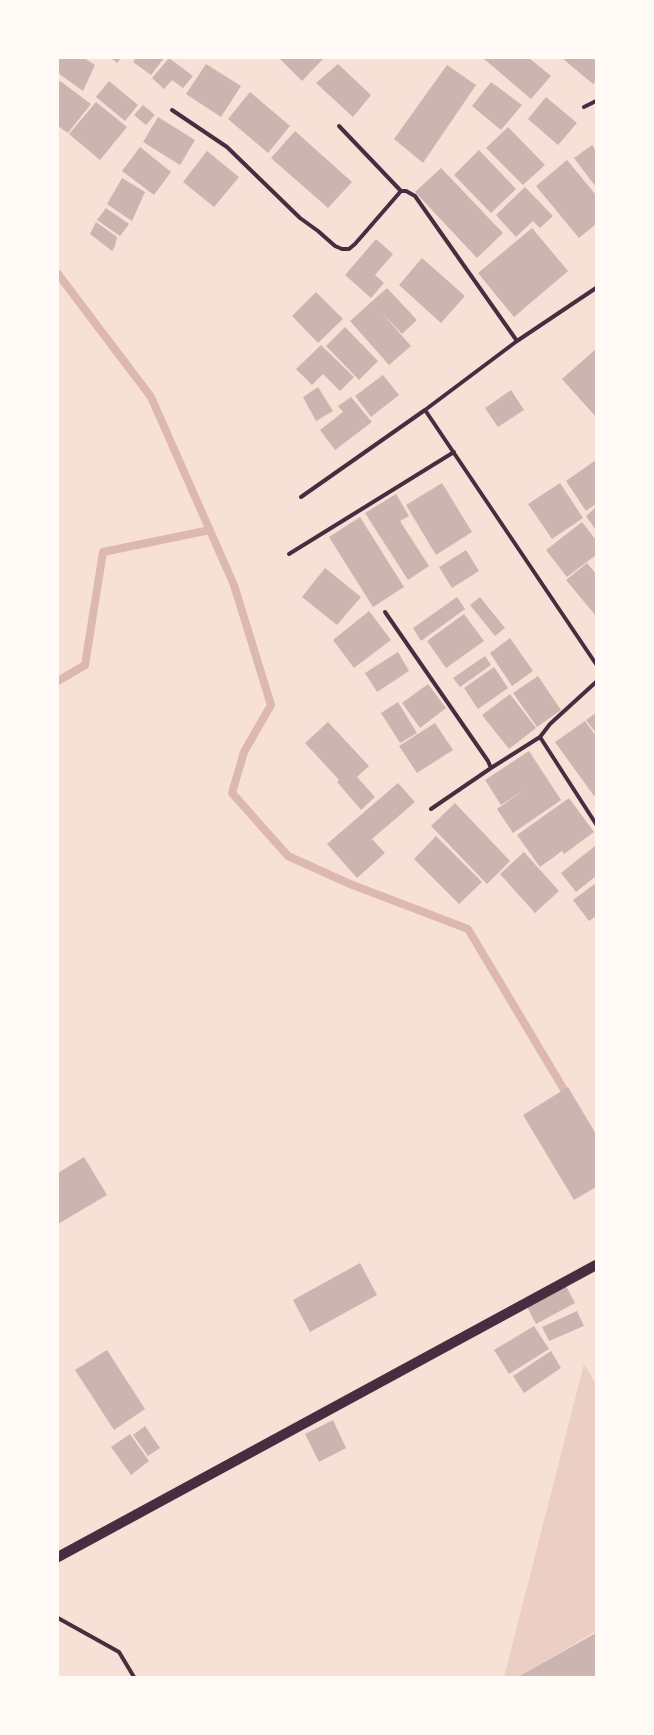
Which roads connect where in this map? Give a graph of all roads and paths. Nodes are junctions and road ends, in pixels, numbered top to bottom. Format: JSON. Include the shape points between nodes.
{"nodes":[{"id":1,"x":595,"y":103,"type":"edge"},
{"id":2,"x":584,"y":107,"type":"dead end"},
{"id":3,"x":172,"y":110,"type":"dead end"},
{"id":4,"x":339,"y":126,"type":"dead end"},
{"id":5,"x":401,"y":191,"type":"junction"},
{"id":6,"x":596,"y":288,"type":"edge"},
{"id":7,"x":517,"y":341,"type":"junction"},
{"id":8,"x":426,"y":410,"type":"junction"},
{"id":9,"x":454,"y":452,"type":"junction"},
{"id":10,"x":302,"y":496,"type":"dead end"},
{"id":11,"x":289,"y":554,"type":"dead end"},
{"id":12,"x":385,"y":612,"type":"dead end"},
{"id":13,"x":596,"y":664,"type":"edge"},
{"id":14,"x":596,"y":682,"type":"edge"},
{"id":15,"x":540,"y":737,"type":"junction"},
{"id":16,"x":491,"y":768,"type":"junction"},
{"id":17,"x":431,"y":809,"type":"dead end"},
{"id":18,"x":596,"y":824,"type":"edge"},
{"id":19,"x":596,"y":1265,"type":"edge"},
{"id":20,"x":58,"y":1557,"type":"edge"},
{"id":21,"x":58,"y":1618,"type":"edge"},
{"id":22,"x":134,"y":1677,"type":"edge"}],
"edges":[{"from":1,"to":2,"type":"street"},
{"from":3,"to":5,"type":"street","via":[[227,146],[300,218],[342,249],[349,249],[355,244]]},
{"from":4,"to":5,"type":"street"},
{"from":5,"to":7,"type":"street","via":[[415,196]]},
{"from":6,"to":7,"type":"street"},
{"from":7,"to":8,"type":"street"},
{"from":8,"to":9,"type":"street"},
{"from":8,"to":10,"type":"street"},
{"from":9,"to":11,"type":"street"},
{"from":9,"to":13,"type":"street"},
{"from":12,"to":16,"type":"street"},
{"from":14,"to":15,"type":"street","via":[[550,724]]},
{"from":15,"to":16,"type":"street"},
{"from":15,"to":18,"type":"street"},
{"from":16,"to":17,"type":"street"},
{"from":19,"to":20,"type":"main road"},
{"from":21,"to":22,"type":"street","via":[[118,1652]]}]}
